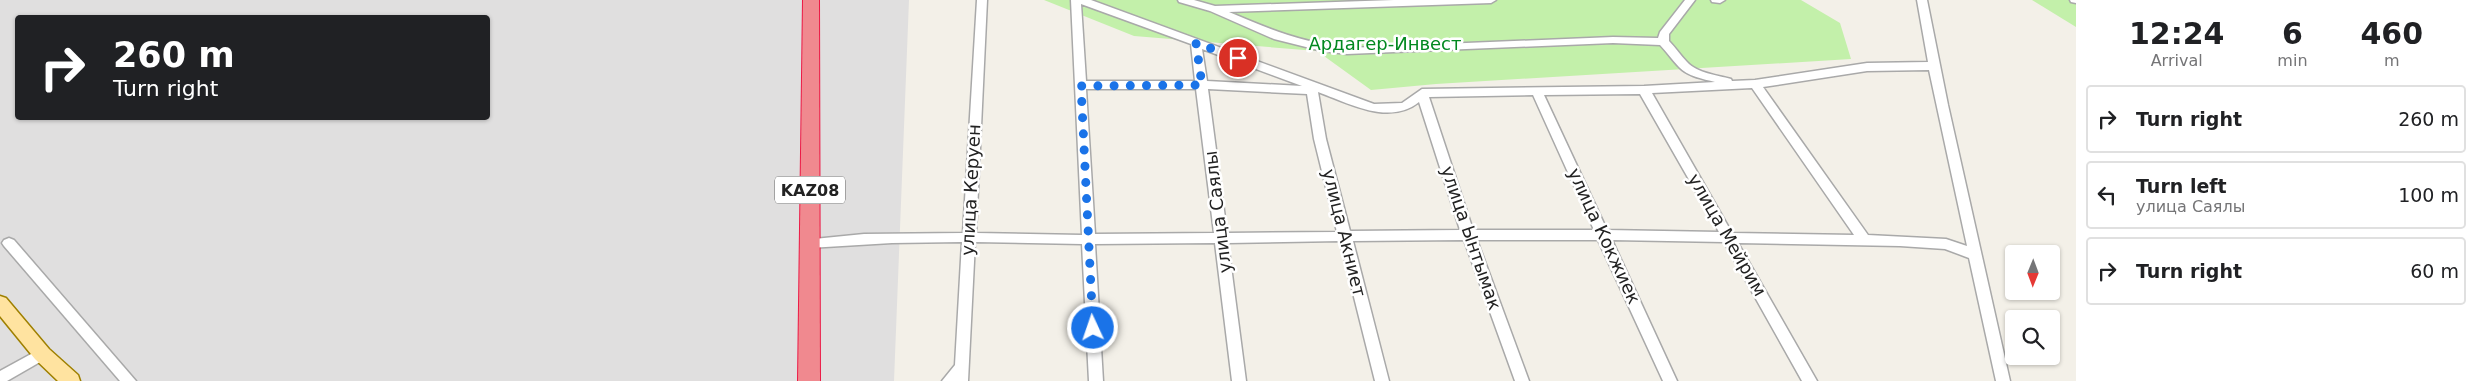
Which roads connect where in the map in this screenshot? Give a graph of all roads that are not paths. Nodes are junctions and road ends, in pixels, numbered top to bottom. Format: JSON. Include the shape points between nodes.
{"nodes":[{"id":1,"x":811,"y":0,"type":"edge"},
{"id":2,"x":982,"y":0,"type":"edge"},
{"id":3,"x":1076,"y":0,"type":"edge"},
{"id":4,"x":1081,"y":0,"type":"edge"},
{"id":5,"x":1183,"y":0,"type":"edge"},
{"id":6,"x":1491,"y":0,"type":"edge"},
{"id":7,"x":1690,"y":0,"type":"edge"},
{"id":8,"x":1922,"y":0,"type":"edge"},
{"id":9,"x":1214,"y":10,"type":"junction"},
{"id":10,"x":1663,"y":42,"type":"junction"},
{"id":11,"x":1196,"y":43,"type":"junction"},
{"id":12,"x":1934,"y":66,"type":"junction"},
{"id":13,"x":1735,"y":84,"type":"junction"},
{"id":14,"x":1756,"y":84,"type":"junction"},
{"id":15,"x":1202,"y":85,"type":"junction"},
{"id":16,"x":1081,"y":86,"type":"junction"},
{"id":17,"x":1311,"y":87,"type":"junction"},
{"id":18,"x":1644,"y":90,"type":"junction"},
{"id":19,"x":1538,"y":92,"type":"junction"},
{"id":20,"x":1422,"y":93,"type":"junction"},
{"id":21,"x":1468,"y":234,"type":"junction"},
{"id":22,"x":968,"y":236,"type":"junction"},
{"id":23,"x":1604,"y":236,"type":"junction"},
{"id":24,"x":1346,"y":237,"type":"junction"},
{"id":25,"x":1221,"y":238,"type":"junction"},
{"id":26,"x":1729,"y":238,"type":"junction"},
{"id":27,"x":1089,"y":239,"type":"junction"},
{"id":28,"x":1864,"y":241,"type":"junction"},
{"id":29,"x":9,"y":243,"type":"dead end"},
{"id":30,"x":809,"y":243,"type":"junction"},
{"id":31,"x":1976,"y":255,"type":"junction"},
{"id":32,"x":0,"y":304,"type":"edge"},
{"id":33,"x":42,"y":354,"type":"junction"},
{"id":34,"x":961,"y":374,"type":"edge"},
{"id":35,"x":0,"y":378,"type":"edge"},
{"id":36,"x":71,"y":381,"type":"edge"},
{"id":37,"x":128,"y":381,"type":"edge"},
{"id":38,"x":809,"y":381,"type":"edge"},
{"id":39,"x":949,"y":381,"type":"edge"},
{"id":40,"x":1096,"y":381,"type":"edge"},
{"id":41,"x":1239,"y":381,"type":"edge"},
{"id":42,"x":1382,"y":381,"type":"edge"},
{"id":43,"x":1522,"y":381,"type":"edge"},
{"id":44,"x":1670,"y":381,"type":"edge"},
{"id":45,"x":1810,"y":381,"type":"edge"},
{"id":46,"x":2003,"y":381,"type":"edge"}],
"edges":[{"from":1,"to":30,"type":"highway","number":"KAZ08"},
{"from":2,"to":22,"type":"street","name":"улица Керуен"},
{"from":3,"to":16,"type":"street"},
{"from":4,"to":11,"type":"street"},
{"from":5,"to":9,"type":"street"},
{"from":6,"to":9,"type":"street"},
{"from":7,"to":10,"type":"street","via":[[1664,34]]},
{"from":8,"to":12,"type":"street"},
{"from":9,"to":10,"type":"street","via":[[1278,37],[1347,51],[1613,40]]},
{"from":10,"to":13,"type":"street","via":[[1683,64],[1696,72]]},
{"from":11,"to":15,"type":"street","name":"улица Саялы"},
{"from":11,"to":17,"type":"street"},
{"from":12,"to":14,"type":"street","via":[[1867,67]]},
{"from":12,"to":31,"type":"street"},
{"from":13,"to":14,"type":"street"},
{"from":13,"to":18,"type":"street"},
{"from":14,"to":28,"type":"street"},
{"from":15,"to":16,"type":"street"},
{"from":15,"to":17,"type":"street"},
{"from":15,"to":25,"type":"street","name":"улица Саялы"},
{"from":16,"to":27,"type":"street"},
{"from":17,"to":20,"type":"street","via":[[1373,108],[1404,108],[1414,103]]},
{"from":17,"to":24,"type":"street","name":"улица Акниет","via":[[1320,139]]},
{"from":18,"to":19,"type":"street"},
{"from":18,"to":26,"type":"street","name":"улица Мейрим"},
{"from":19,"to":20,"type":"street"},
{"from":19,"to":23,"type":"street","name":"улица Кокжиек"},
{"from":20,"to":21,"type":"street","name":"улица Ынтымак"},
{"from":21,"to":23,"type":"street"},
{"from":21,"to":24,"type":"street"},
{"from":21,"to":43,"type":"street","name":"улица Ынтымак"},
{"from":22,"to":27,"type":"street","via":[[1028,240]]},
{"from":22,"to":30,"type":"street","via":[[886,237]]},
{"from":22,"to":34,"type":"street","name":"улица Керуен"},
{"from":23,"to":26,"type":"street"},
{"from":23,"to":44,"type":"street","name":"улица Кокжиек"},
{"from":24,"to":25,"type":"street"},
{"from":24,"to":42,"type":"street","name":"улица Акниет"},
{"from":25,"to":27,"type":"street"},
{"from":25,"to":41,"type":"street","name":"улица Саялы"},
{"from":26,"to":28,"type":"street"},
{"from":26,"to":45,"type":"street","name":"улица Мейрим"},
{"from":27,"to":40,"type":"street"},
{"from":28,"to":31,"type":"street","via":[[1946,244]]},
{"from":29,"to":37,"type":"street"},
{"from":30,"to":38,"type":"highway","number":"KAZ08"},
{"from":31,"to":46,"type":"street"},
{"from":32,"to":33,"type":"main road"},
{"from":33,"to":35,"type":"street"},
{"from":33,"to":36,"type":"main road"},
{"from":34,"to":39,"type":"street"}]}
